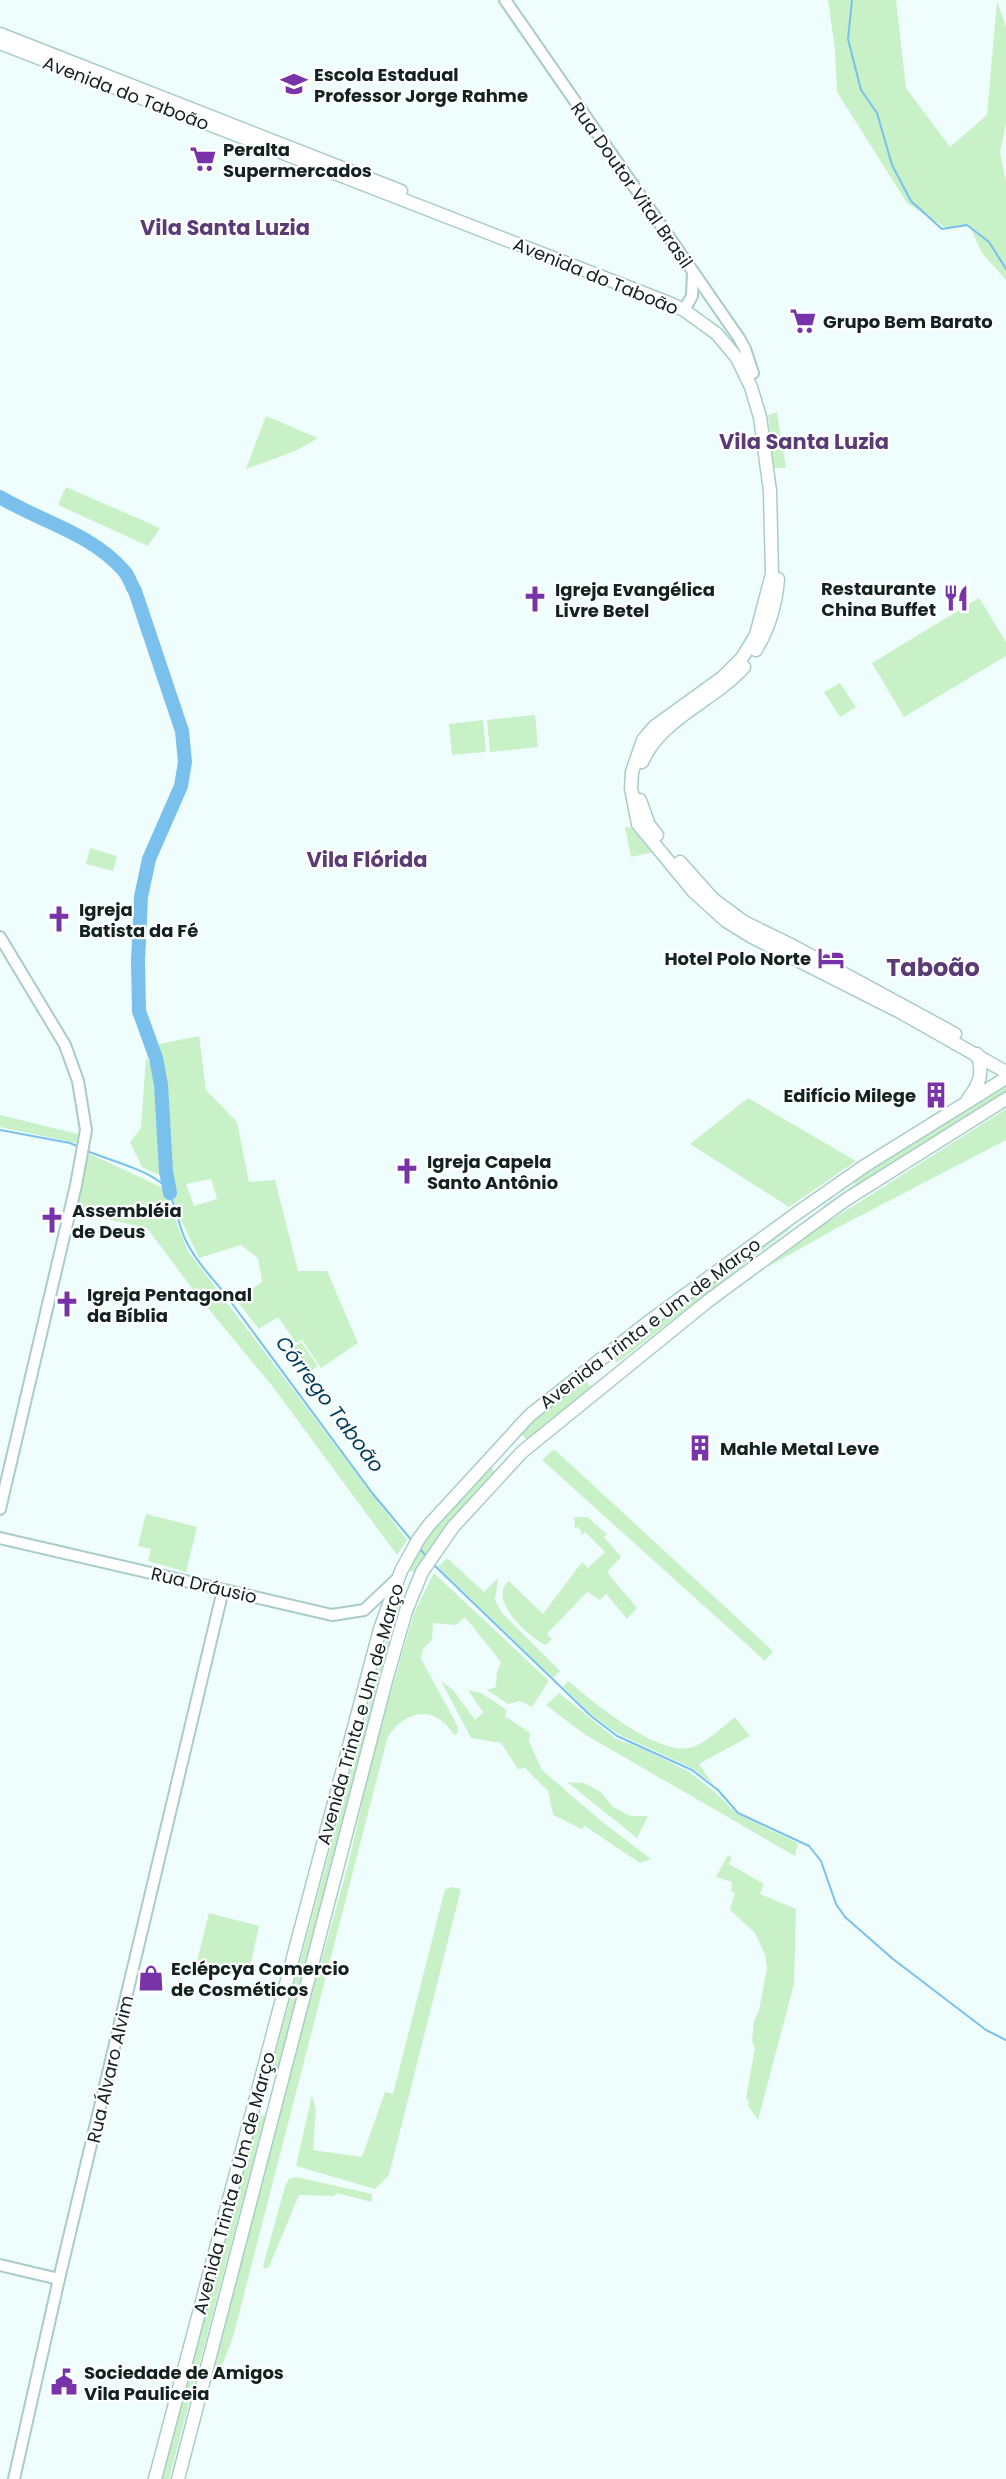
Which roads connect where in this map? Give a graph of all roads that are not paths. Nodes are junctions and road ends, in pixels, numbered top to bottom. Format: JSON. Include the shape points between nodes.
{"nodes":[{"id":1,"x":505,"y":0,"type":"edge"},
{"id":2,"x":0,"y":34,"type":"edge"},
{"id":3,"x":0,"y":43,"type":"edge"},
{"id":4,"x":693,"y":272,"type":"junction"},
{"id":5,"x":710,"y":294,"type":"junction"},
{"id":6,"x":688,"y":303,"type":"junction"},
{"id":7,"x":753,"y":373,"type":"junction"},
{"id":8,"x":0,"y":937,"type":"edge"},
{"id":9,"x":977,"y":1054,"type":"junction"},
{"id":10,"x":1006,"y":1062,"type":"edge"},
{"id":11,"x":1006,"y":1072,"type":"edge"},
{"id":12,"x":1006,"y":1078,"type":"edge"},
{"id":13,"x":1006,"y":1099,"type":"edge"},
{"id":14,"x":964,"y":1104,"type":"junction"},
{"id":15,"x":854,"y":1173,"type":"junction"},
{"id":16,"x":827,"y":1214,"type":"junction"},
{"id":17,"x":793,"y":1215,"type":"junction"},
{"id":18,"x":764,"y":1259,"type":"junction"},
{"id":19,"x":0,"y":1509,"type":"edge"},
{"id":20,"x":0,"y":1538,"type":"edge"},
{"id":21,"x":423,"y":1571,"type":"junction"},
{"id":22,"x":399,"y":1575,"type":"junction"},
{"id":23,"x":224,"y":1590,"type":"junction"},
{"id":24,"x":0,"y":2265,"type":"edge"},
{"id":25,"x":59,"y":2279,"type":"junction"},
{"id":26,"x":14,"y":2479,"type":"edge"},
{"id":27,"x":155,"y":2479,"type":"edge"},
{"id":28,"x":178,"y":2479,"type":"edge"}],
"edges":[{"from":1,"to":4,"type":"street","name":"Rua Doutor Vital Brasil"},
{"from":2,"to":6,"type":"main road","name":"Avenida do Taboão"},
{"from":3,"to":6,"type":"main road","name":"Avenida do Taboão"},
{"from":4,"to":5,"type":"street","name":"Rua Doutor Vital Brasil"},
{"from":4,"to":6,"type":"street"},
{"from":5,"to":6,"type":"street"},
{"from":5,"to":7,"type":"street","name":"Rua Doutor Vital Brasil","via":[[745,349]]},
{"from":6,"to":7,"type":"main road","name":"Avenida do Taboão","via":[[726,333]]},
{"from":6,"to":9,"type":"main road","name":"Avenida do Taboão","via":[[724,342],[745,370],[751,387],[760,417],[768,477],[772,574],[749,650],[723,677],[668,716],[643,740],[631,788],[638,824],[693,891],[726,921]]},
{"from":7,"to":10,"type":"main road","name":"Avenida do Taboão","via":[[764,402],[777,511],[779,572],[773,613],[757,650],[728,685],[670,726],[647,750],[638,780],[643,812],[687,871],[736,917]]},
{"from":8,"to":19,"type":"street","via":[[66,1046],[78,1081],[86,1135]]},
{"from":9,"to":11,"type":"main road","name":"Avenida do Taboão"},
{"from":9,"to":14,"type":"main road","via":[[980,1081]]},
{"from":12,"to":14,"type":"main road","name":"Avenida Trinta e Um de Março"},
{"from":13,"to":16,"type":"main road","name":"Avenida Trinta e Um de Março"},
{"from":14,"to":15,"type":"main road","name":"Avenida Trinta e Um de Março"},
{"from":15,"to":16,"type":"main road","via":[[822,1202]]},
{"from":15,"to":17,"type":"main road","name":"Avenida Trinta e Um de Março"},
{"from":16,"to":18,"type":"main road","name":"Avenida Trinta e Um de Março"},
{"from":17,"to":18,"type":"main road","via":[[795,1229]]},
{"from":17,"to":22,"type":"main road","name":"Avenida Trinta e Um de Março","via":[[530,1415],[429,1525]]},
{"from":18,"to":21,"type":"main road","name":"Avenida Trinta e Um de Março","via":[[522,1452],[453,1527]]},
{"from":20,"to":23,"type":"street","name":"Rua Dráusio"},
{"from":21,"to":22,"type":"street"},
{"from":21,"to":28,"type":"main road","name":"Avenida Trinta e Um de Março","via":[[406,1611],[387,1677]]},
{"from":22,"to":23,"type":"street","name":"Rua Dráusio","via":[[371,1606],[339,1615]]},
{"from":22,"to":27,"type":"main road","name":"Avenida Trinta e Um de Março","via":[[380,1629]]},
{"from":23,"to":25,"type":"street","name":"Rua Álvaro Alvim"},
{"from":24,"to":25,"type":"street"},
{"from":25,"to":26,"type":"street","name":"Rua Álvaro Alvim"}]}
